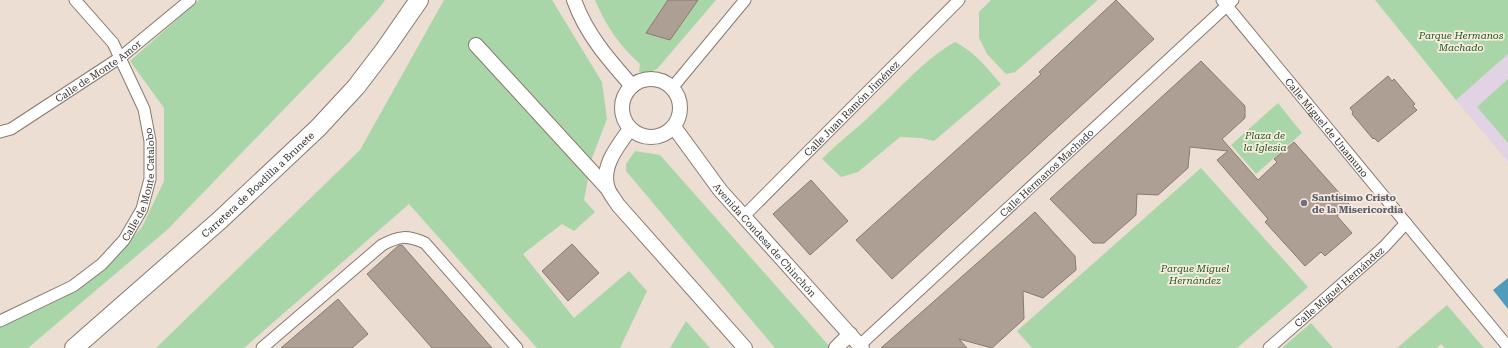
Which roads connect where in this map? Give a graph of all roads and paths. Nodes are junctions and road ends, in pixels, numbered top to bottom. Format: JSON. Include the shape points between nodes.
{"nodes":[{"id":1,"x":75,"y":0,"type":"edge"},
{"id":2,"x":190,"y":0,"type":"edge"},
{"id":3,"x":418,"y":0,"type":"edge"},
{"id":4,"x":574,"y":0,"type":"edge"},
{"id":5,"x":745,"y":0,"type":"edge"},
{"id":6,"x":959,"y":0,"type":"edge"},
{"id":7,"x":1227,"y":2,"type":"edge"},
{"id":8,"x":476,"y":45,"type":"dead end"},
{"id":9,"x":120,"y":57,"type":"junction"},
{"id":10,"x":632,"y":86,"type":"junction"},
{"id":11,"x":672,"y":88,"type":"junction"},
{"id":12,"x":674,"y":127,"type":"junction"},
{"id":13,"x":630,"y":129,"type":"junction"},
{"id":14,"x":0,"y":132,"type":"edge"},
{"id":15,"x":608,"y":189,"type":"junction"},
{"id":16,"x":744,"y":216,"type":"junction"},
{"id":17,"x":1406,"y":223,"type":"junction"},
{"id":18,"x":0,"y":321,"type":"edge"},
{"id":19,"x":850,"y":334,"type":"junction"},
{"id":20,"x":860,"y":347,"type":"edge"},
{"id":21,"x":1508,"y":347,"type":"edge"},
{"id":22,"x":74,"y":348,"type":"edge"},
{"id":23,"x":262,"y":348,"type":"edge"},
{"id":24,"x":517,"y":348,"type":"edge"},
{"id":25,"x":746,"y":348,"type":"edge"},
{"id":26,"x":836,"y":348,"type":"edge"},
{"id":27,"x":1269,"y":348,"type":"edge"}],
"edges":[{"from":1,"to":9,"type":"street","name":"Calle de Monte Catalobo","via":[[113,43]]},
{"from":2,"to":9,"type":"street","name":"Calle de Monte Amor"},
{"from":3,"to":22,"type":"main road","name":"Carretera de Boadilla a Brunete","via":[[386,49],[356,87],[318,128],[220,220]]},
{"from":4,"to":10,"type":"street","via":[[591,36]]},
{"from":5,"to":11,"type":"street"},
{"from":6,"to":16,"type":"street","name":"Calle Juan Ramón Jiménez"},
{"from":7,"to":17,"type":"street","name":"Calle Miguel de Unamuno"},
{"from":7,"to":20,"type":"street","name":"Calle Hermanos Machado"},
{"from":8,"to":15,"type":"street"},
{"from":9,"to":14,"type":"street","name":"Calle de Monte Amor","via":[[11,129]]},
{"from":9,"to":18,"type":"street","name":"Calle de Monte Catalobo","via":[[144,109],[150,141],[150,179],[142,210],[124,240],[102,264],[73,286]]},
{"from":10,"to":11,"type":"street","via":[[640,81],[657,79]]},
{"from":10,"to":13,"type":"street","via":[[624,98],[622,111],[624,121]]},
{"from":11,"to":12,"type":"street","via":[[677,94],[680,107]]},
{"from":12,"to":13,"type":"street","via":[[652,138],[636,134]]},
{"from":12,"to":16,"type":"street","name":"Avenida Condesa de Chinchón","via":[[720,190]]},
{"from":13,"to":15,"type":"street","via":[[611,156],[606,175]]},
{"from":15,"to":25,"type":"street","via":[[618,205]]},
{"from":16,"to":19,"type":"street","name":"Avenida Condesa de Chinchón"},
{"from":17,"to":21,"type":"street","name":"Calle Miguel de Unamuno"},
{"from":17,"to":27,"type":"street","name":"Calle Miguel Hernández","via":[[1384,247]]},
{"from":19,"to":20,"type":"street","name":"Avenida Condesa de Chinchón"},
{"from":19,"to":26,"type":"street"},
{"from":23,"to":24,"type":"street","via":[[382,245],[393,239],[410,237],[424,243]]}]}
